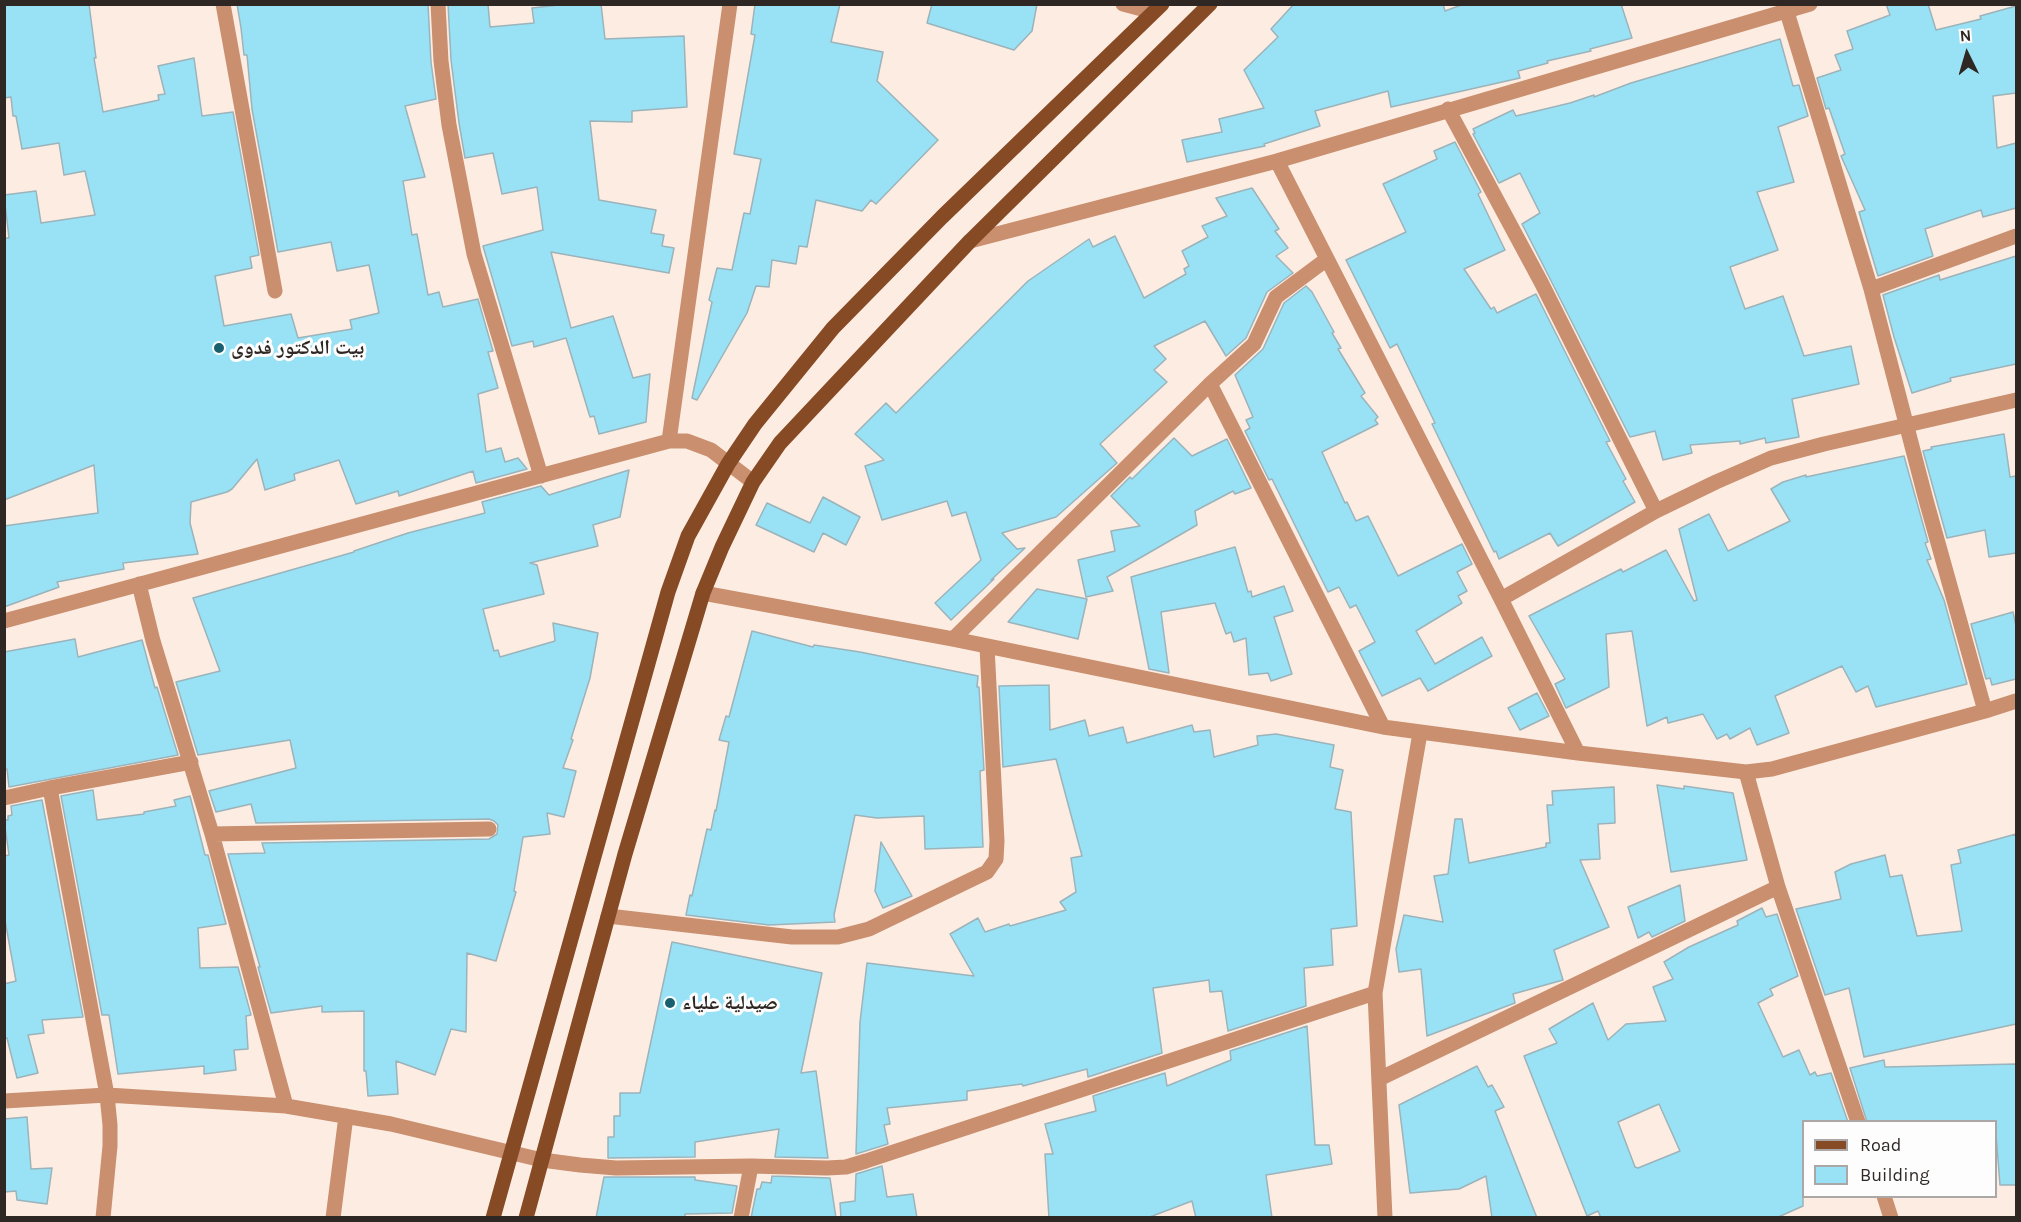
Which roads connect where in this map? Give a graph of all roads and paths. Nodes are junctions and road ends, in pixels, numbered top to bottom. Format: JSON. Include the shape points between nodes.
{"nodes":[{"id":1,"x":223,"y":4,"type":"edge"},
{"id":2,"x":438,"y":4,"type":"edge"},
{"id":3,"x":730,"y":4,"type":"edge"},
{"id":4,"x":1124,"y":4,"type":"edge"},
{"id":5,"x":1210,"y":4,"type":"edge"},
{"id":6,"x":1810,"y":4,"type":"edge"},
{"id":7,"x":1158,"y":8,"type":"edge"},
{"id":8,"x":1787,"y":12,"type":"junction"},
{"id":9,"x":1448,"y":110,"type":"junction"},
{"id":10,"x":1277,"y":161,"type":"junction"},
{"id":11,"x":2016,"y":236,"type":"edge"},
{"id":12,"x":970,"y":241,"type":"junction"},
{"id":13,"x":1327,"y":259,"type":"junction"},
{"id":14,"x":1871,"y":289,"type":"junction"},
{"id":15,"x":275,"y":291,"type":"dead end"},
{"id":16,"x":1210,"y":384,"type":"junction"},
{"id":17,"x":2016,"y":400,"type":"edge"},
{"id":18,"x":1906,"y":425,"type":"junction"},
{"id":19,"x":669,"y":441,"type":"junction"},
{"id":20,"x":728,"y":464,"type":"junction"},
{"id":21,"x":541,"y":476,"type":"junction"},
{"id":22,"x":753,"y":482,"type":"junction"},
{"id":23,"x":1656,"y":512,"type":"junction"},
{"id":24,"x":139,"y":584,"type":"junction"},
{"id":25,"x":703,"y":593,"type":"junction"},
{"id":26,"x":1502,"y":599,"type":"junction"},
{"id":27,"x":4,"y":621,"type":"edge"},
{"id":28,"x":953,"y":639,"type":"junction"},
{"id":29,"x":987,"y":647,"type":"junction"},
{"id":30,"x":2016,"y":701,"type":"edge"},
{"id":31,"x":1985,"y":711,"type":"junction"},
{"id":32,"x":1383,"y":727,"type":"junction"},
{"id":33,"x":1420,"y":733,"type":"junction"},
{"id":34,"x":1578,"y":753,"type":"junction"},
{"id":35,"x":191,"y":762,"type":"junction"},
{"id":36,"x":1746,"y":772,"type":"junction"},
{"id":37,"x":50,"y":788,"type":"junction"},
{"id":38,"x":4,"y":798,"type":"edge"},
{"id":39,"x":489,"y":830,"type":"dead end"},
{"id":40,"x":212,"y":834,"type":"junction"},
{"id":41,"x":1778,"y":887,"type":"junction"},
{"id":42,"x":608,"y":916,"type":"junction"},
{"id":43,"x":1375,"y":993,"type":"junction"},
{"id":44,"x":1379,"y":1079,"type":"junction"},
{"id":45,"x":107,"y":1095,"type":"junction"},
{"id":46,"x":4,"y":1101,"type":"edge"},
{"id":47,"x":286,"y":1106,"type":"junction"},
{"id":48,"x":346,"y":1116,"type":"junction"},
{"id":49,"x":1857,"y":1120,"type":"edge"},
{"id":50,"x":511,"y":1152,"type":"junction"},
{"id":51,"x":542,"y":1160,"type":"junction"},
{"id":52,"x":751,"y":1166,"type":"junction"},
{"id":53,"x":1884,"y":1198,"type":"edge"},
{"id":54,"x":103,"y":1218,"type":"edge"},
{"id":55,"x":333,"y":1218,"type":"edge"},
{"id":56,"x":494,"y":1218,"type":"edge"},
{"id":57,"x":526,"y":1218,"type":"edge"},
{"id":58,"x":741,"y":1218,"type":"edge"},
{"id":59,"x":1385,"y":1218,"type":"edge"},
{"id":60,"x":1891,"y":1218,"type":"edge"}],
"edges":[{"from":1,"to":15,"type":"street"},
{"from":2,"to":21,"type":"street","via":[[449,125],[474,254]]},
{"from":3,"to":19,"type":"street"},
{"from":4,"to":7,"type":"street"},
{"from":5,"to":12,"type":"main road"},
{"from":6,"to":8,"type":"street"},
{"from":7,"to":20,"type":"main road","via":[[833,328],[755,424]]},
{"from":8,"to":9,"type":"street"},
{"from":8,"to":14,"type":"street"},
{"from":9,"to":10,"type":"street"},
{"from":9,"to":23,"type":"street","via":[[1541,282]]},
{"from":10,"to":12,"type":"street"},
{"from":10,"to":13,"type":"street"},
{"from":11,"to":14,"type":"street"},
{"from":12,"to":22,"type":"main road","via":[[780,443]]},
{"from":13,"to":16,"type":"street","via":[[1276,297],[1254,344]]},
{"from":13,"to":26,"type":"street"},
{"from":14,"to":18,"type":"street"},
{"from":16,"to":28,"type":"street"},
{"from":16,"to":32,"type":"street"},
{"from":17,"to":18,"type":"street"},
{"from":18,"to":23,"type":"street","via":[[1771,459]]},
{"from":18,"to":31,"type":"street"},
{"from":19,"to":20,"type":"street","via":[[699,445]]},
{"from":19,"to":21,"type":"street"},
{"from":20,"to":22,"type":"street"},
{"from":20,"to":50,"type":"main road","via":[[688,536],[668,592]]},
{"from":21,"to":24,"type":"street"},
{"from":22,"to":25,"type":"main road"},
{"from":23,"to":26,"type":"street"},
{"from":24,"to":27,"type":"street"},
{"from":24,"to":35,"type":"street"},
{"from":25,"to":28,"type":"street"},
{"from":25,"to":42,"type":"main road"},
{"from":26,"to":34,"type":"street"},
{"from":28,"to":29,"type":"street"},
{"from":29,"to":32,"type":"street"},
{"from":29,"to":42,"type":"street","via":[[997,841],[996,859],[987,872],[869,929],[838,937],[792,937]]},
{"from":30,"to":31,"type":"street"},
{"from":31,"to":36,"type":"street"},
{"from":32,"to":33,"type":"street"},
{"from":33,"to":34,"type":"street"},
{"from":33,"to":43,"type":"street"},
{"from":34,"to":36,"type":"street"},
{"from":35,"to":37,"type":"street"},
{"from":35,"to":40,"type":"street"},
{"from":36,"to":41,"type":"street"},
{"from":37,"to":38,"type":"street"},
{"from":37,"to":45,"type":"street"},
{"from":39,"to":40,"type":"street"},
{"from":40,"to":47,"type":"street"},
{"from":41,"to":44,"type":"street"},
{"from":41,"to":49,"type":"street"},
{"from":42,"to":51,"type":"main road"},
{"from":43,"to":44,"type":"street"},
{"from":43,"to":52,"type":"street","via":[[846,1167]]},
{"from":44,"to":59,"type":"street"},
{"from":45,"to":46,"type":"street"},
{"from":45,"to":47,"type":"street"},
{"from":45,"to":54,"type":"street","via":[[110,1146]]},
{"from":47,"to":48,"type":"street"},
{"from":48,"to":50,"type":"street"},
{"from":48,"to":55,"type":"street"},
{"from":50,"to":51,"type":"street"},
{"from":50,"to":56,"type":"main road"},
{"from":51,"to":52,"type":"street","via":[[616,1168]]},
{"from":51,"to":57,"type":"main road"},
{"from":52,"to":58,"type":"street"},
{"from":53,"to":60,"type":"street"}]}
